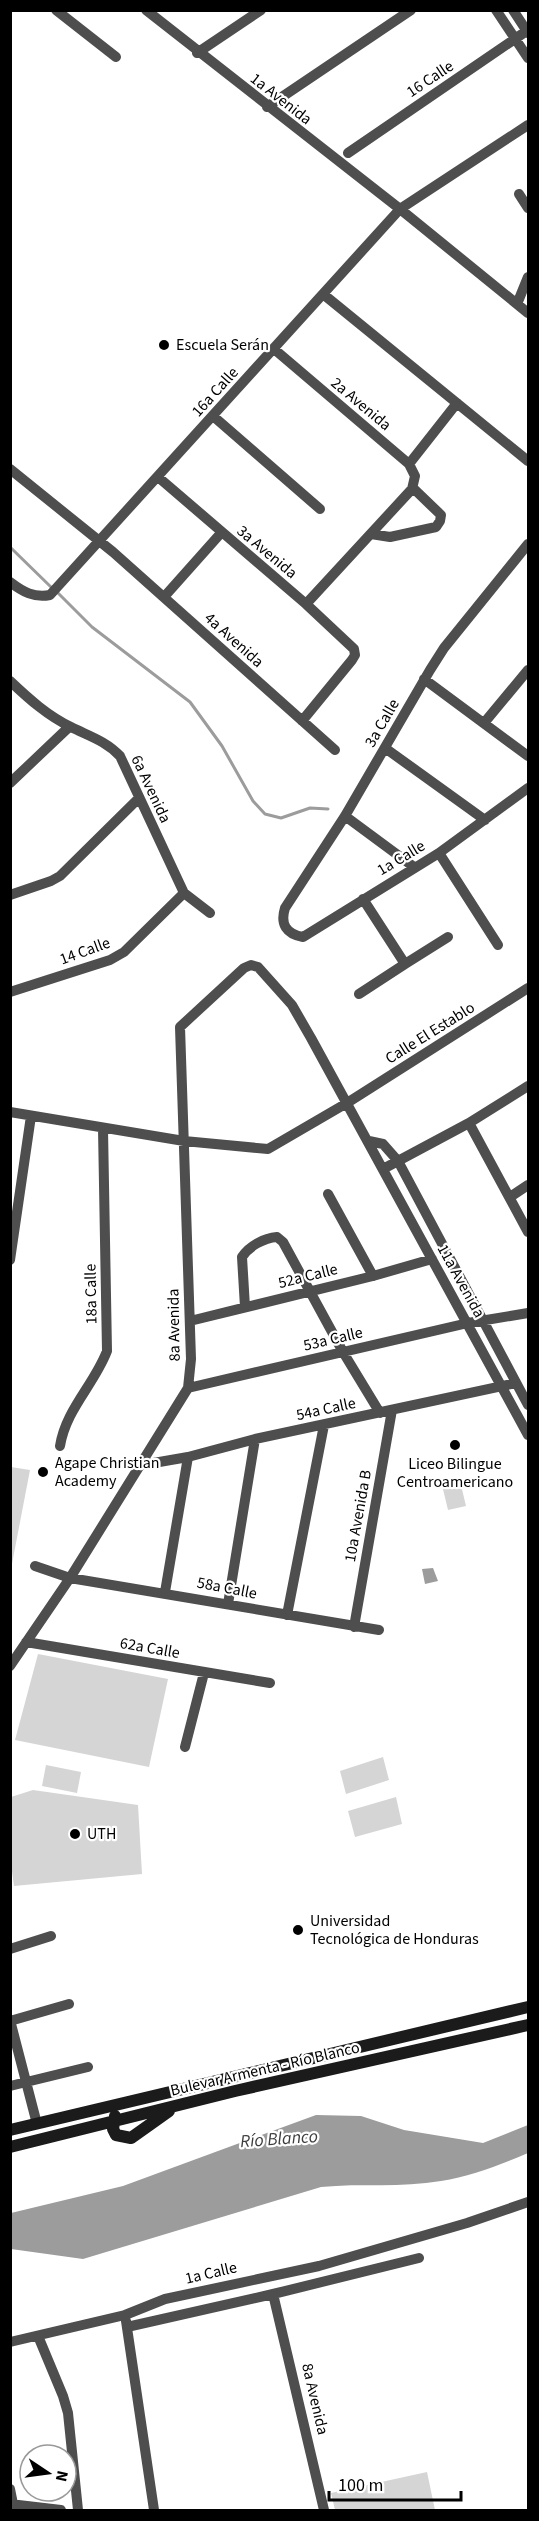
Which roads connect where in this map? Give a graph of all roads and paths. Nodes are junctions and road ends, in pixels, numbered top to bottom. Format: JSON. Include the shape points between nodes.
{"nodes":[{"id":1,"x":56,"y":10,"type":"edge"},
{"id":2,"x":146,"y":10,"type":"edge"},
{"id":3,"x":261,"y":10,"type":"edge"},
{"id":4,"x":411,"y":10,"type":"edge"},
{"id":5,"x":496,"y":10,"type":"edge"},
{"id":6,"x":513,"y":10,"type":"edge"},
{"id":7,"x":528,"y":31,"type":"edge"},
{"id":8,"x":516,"y":39,"type":"junction"},
{"id":9,"x":197,"y":53,"type":"junction"},
{"id":10,"x":116,"y":57,"type":"dead end"},
{"id":11,"x":528,"y":58,"type":"edge"},
{"id":12,"x":267,"y":107,"type":"junction"},
{"id":13,"x":528,"y":125,"type":"edge"},
{"id":14,"x":348,"y":153,"type":"dead end"},
{"id":15,"x":519,"y":194,"type":"dead end"},
{"id":16,"x":528,"y":208,"type":"edge"},
{"id":17,"x":400,"y":209,"type":"junction"},
{"id":18,"x":528,"y":277,"type":"edge"},
{"id":19,"x":323,"y":294,"type":"junction"},
{"id":20,"x":517,"y":304,"type":"junction"},
{"id":21,"x":528,"y":313,"type":"edge"},
{"id":22,"x":274,"y":349,"type":"junction"},
{"id":23,"x":458,"y":404,"type":"junction"},
{"id":24,"x":213,"y":416,"type":"junction"},
{"id":25,"x":528,"y":461,"type":"edge"},
{"id":26,"x":409,"y":464,"type":"junction"},
{"id":27,"x":10,"y":470,"type":"edge"},
{"id":28,"x":158,"y":477,"type":"junction"},
{"id":29,"x":413,"y":488,"type":"junction"},
{"id":30,"x":320,"y":509,"type":"dead end"},
{"id":31,"x":221,"y":533,"type":"junction"},
{"id":32,"x":371,"y":534,"type":"junction"},
{"id":33,"x":100,"y":541,"type":"junction"},
{"id":34,"x":528,"y":544,"type":"edge"},
{"id":35,"x":10,"y":582,"type":"edge"},
{"id":36,"x":164,"y":597,"type":"junction"},
{"id":37,"x":306,"y":604,"type":"junction"},
{"id":38,"x":528,"y":670,"type":"edge"},
{"id":39,"x":424,"y":679,"type":"junction"},
{"id":40,"x":10,"y":681,"type":"edge"},
{"id":41,"x":302,"y":721,"type":"junction"},
{"id":42,"x":484,"y":723,"type":"junction"},
{"id":43,"x":69,"y":726,"type":"junction"},
{"id":44,"x":385,"y":748,"type":"junction"},
{"id":45,"x":335,"y":750,"type":"dead end"},
{"id":46,"x":528,"y":756,"type":"edge"},
{"id":47,"x":10,"y":783,"type":"edge"},
{"id":48,"x":528,"y":788,"type":"edge"},
{"id":49,"x":139,"y":798,"type":"junction"},
{"id":50,"x":345,"y":816,"type":"junction"},
{"id":51,"x":485,"y":820,"type":"junction"},
{"id":52,"x":439,"y":853,"type":"junction"},
{"id":53,"x":414,"y":867,"type":"junction"},
{"id":54,"x":184,"y":892,"type":"junction"},
{"id":55,"x":10,"y":895,"type":"edge"},
{"id":56,"x":363,"y":898,"type":"junction"},
{"id":57,"x":210,"y":913,"type":"dead end"},
{"id":58,"x":285,"y":928,"type":"joint"},
{"id":59,"x":448,"y":937,"type":"dead end"},
{"id":60,"x":498,"y":945,"type":"dead end"},
{"id":61,"x":405,"y":964,"type":"junction"},
{"id":62,"x":251,"y":965,"type":"joint"},
{"id":63,"x":528,"y":988,"type":"edge"},
{"id":64,"x":10,"y":992,"type":"edge"},
{"id":65,"x":359,"y":994,"type":"dead end"},
{"id":66,"x":528,"y":1086,"type":"edge"},
{"id":67,"x":347,"y":1103,"type":"junction"},
{"id":68,"x":10,"y":1112,"type":"edge"},
{"id":69,"x":31,"y":1116,"type":"junction"},
{"id":70,"x":469,"y":1123,"type":"junction"},
{"id":71,"x":103,"y":1129,"type":"junction"},
{"id":72,"x":184,"y":1141,"type":"junction"},
{"id":73,"x":369,"y":1141,"type":"junction"},
{"id":74,"x":398,"y":1161,"type":"junction"},
{"id":75,"x":383,"y":1169,"type":"junction"},
{"id":76,"x":528,"y":1185,"type":"edge"},
{"id":77,"x":328,"y":1194,"type":"dead end"},
{"id":78,"x":510,"y":1197,"type":"junction"},
{"id":79,"x":528,"y":1232,"type":"edge"},
{"id":80,"x":432,"y":1258,"type":"junction"},
{"id":81,"x":10,"y":1260,"type":"edge"},
{"id":82,"x":373,"y":1276,"type":"junction"},
{"id":83,"x":310,"y":1291,"type":"junction"},
{"id":84,"x":246,"y":1307,"type":"junction"},
{"id":85,"x":528,"y":1313,"type":"edge"},
{"id":86,"x":190,"y":1321,"type":"junction"},
{"id":87,"x":485,"y":1321,"type":"junction"},
{"id":88,"x":468,"y":1323,"type":"junction"},
{"id":89,"x":343,"y":1352,"type":"junction"},
{"id":90,"x":516,"y":1383,"type":"junction"},
{"id":91,"x":501,"y":1385,"type":"junction"},
{"id":92,"x":188,"y":1388,"type":"junction"},
{"id":93,"x":528,"y":1405,"type":"edge"},
{"id":94,"x":392,"y":1410,"type":"junction"},
{"id":95,"x":380,"y":1413,"type":"junction"},
{"id":96,"x":324,"y":1425,"type":"junction"},
{"id":97,"x":528,"y":1435,"type":"edge"},
{"id":98,"x":255,"y":1439,"type":"junction"},
{"id":99,"x":60,"y":1446,"type":"dead end"},
{"id":100,"x":188,"y":1457,"type":"junction"},
{"id":101,"x":142,"y":1465,"type":"junction"},
{"id":102,"x":35,"y":1566,"type":"dead end"},
{"id":103,"x":70,"y":1578,"type":"junction"},
{"id":104,"x":165,"y":1592,"type":"junction"},
{"id":105,"x":228,"y":1604,"type":"junction"},
{"id":106,"x":287,"y":1615,"type":"junction"},
{"id":107,"x":354,"y":1627,"type":"junction"},
{"id":108,"x":379,"y":1630,"type":"dead end"},
{"id":109,"x":26,"y":1642,"type":"junction"},
{"id":110,"x":10,"y":1666,"type":"edge"},
{"id":111,"x":204,"y":1673,"type":"junction"},
{"id":112,"x":270,"y":1683,"type":"dead end"},
{"id":113,"x":185,"y":1747,"type":"dead end"},
{"id":114,"x":51,"y":1936,"type":"dead end"},
{"id":115,"x":10,"y":1949,"type":"edge"},
{"id":116,"x":69,"y":2004,"type":"dead end"},
{"id":117,"x":528,"y":2007,"type":"edge"},
{"id":118,"x":528,"y":2016,"type":"edge"},
{"id":119,"x":11,"y":2021,"type":"edge"},
{"id":120,"x":528,"y":2025,"type":"edge"},
{"id":121,"x":447,"y":2043,"type":"junction"},
{"id":122,"x":88,"y":2067,"type":"dead end"},
{"id":123,"x":223,"y":2080,"type":"junction"},
{"id":124,"x":26,"y":2081,"type":"junction"},
{"id":125,"x":10,"y":2086,"type":"edge"},
{"id":126,"x":172,"y":2108,"type":"junction"},
{"id":127,"x":113,"y":2123,"type":"junction"},
{"id":128,"x":37,"y":2124,"type":"junction"},
{"id":129,"x":10,"y":2130,"type":"edge"},
{"id":130,"x":10,"y":2147,"type":"edge"},
{"id":131,"x":528,"y":2202,"type":"edge"},
{"id":132,"x":419,"y":2258,"type":"dead end"},
{"id":133,"x":273,"y":2294,"type":"junction"},
{"id":134,"x":125,"y":2315,"type":"junction"},
{"id":135,"x":127,"y":2327,"type":"junction"},
{"id":136,"x":38,"y":2336,"type":"junction"},
{"id":137,"x":10,"y":2342,"type":"edge"},
{"id":138,"x":10,"y":2489,"type":"edge"},
{"id":139,"x":12,"y":2504,"type":"edge"},
{"id":140,"x":62,"y":2511,"type":"edge"},
{"id":141,"x":78,"y":2511,"type":"edge"},
{"id":142,"x":154,"y":2511,"type":"edge"},
{"id":143,"x":324,"y":2511,"type":"edge"}],
"edges":[{"from":1,"to":10,"type":"street"},
{"from":2,"to":9,"type":"street","name":"1a Avenida"},
{"from":3,"to":9,"type":"street"},
{"from":4,"to":12,"type":"street"},
{"from":5,"to":8,"type":"street"},
{"from":6,"to":7,"type":"street"},
{"from":7,"to":8,"type":"street","name":"16 Calle"},
{"from":8,"to":11,"type":"street"},
{"from":8,"to":14,"type":"street","name":"16 Calle"},
{"from":9,"to":12,"type":"street","name":"1a Avenida"},
{"from":12,"to":17,"type":"street","name":"1a Avenida"},
{"from":13,"to":17,"type":"street","name":"16a Calle"},
{"from":15,"to":16,"type":"street"},
{"from":17,"to":19,"type":"street","name":"16a Calle"},
{"from":17,"to":20,"type":"street","name":"1a Avenida"},
{"from":18,"to":20,"type":"street"},
{"from":19,"to":22,"type":"street","name":"16a Calle"},
{"from":19,"to":23,"type":"street"},
{"from":20,"to":21,"type":"street","name":"1a Avenida"},
{"from":22,"to":24,"type":"street","name":"16a Calle"},
{"from":22,"to":26,"type":"street","name":"2a Avenida"},
{"from":23,"to":25,"type":"street"},
{"from":23,"to":26,"type":"street"},
{"from":24,"to":28,"type":"street","name":"16a Calle"},
{"from":24,"to":30,"type":"street"},
{"from":26,"to":29,"type":"street","via":[[416,476]]},
{"from":27,"to":33,"type":"street","name":"4a Avenida"},
{"from":28,"to":31,"type":"street","name":"3a Avenida"},
{"from":28,"to":33,"type":"street","name":"16a Calle"},
{"from":29,"to":32,"type":"street"},
{"from":29,"to":32,"type":"street","via":[[441,515],[436,526],[390,537]]},
{"from":31,"to":36,"type":"street"},
{"from":31,"to":37,"type":"street","name":"3a Avenida"},
{"from":32,"to":37,"type":"street"},
{"from":33,"to":35,"type":"street","name":"16a Calle","via":[[50,595],[26,593]]},
{"from":33,"to":36,"type":"street","name":"4a Avenida"},
{"from":34,"to":39,"type":"street","name":"3a Calle","via":[[444,648]]},
{"from":36,"to":41,"type":"street","name":"4a Avenida"},
{"from":37,"to":41,"type":"street","name":"3a Avenida","via":[[355,652]]},
{"from":38,"to":42,"type":"street"},
{"from":39,"to":42,"type":"street"},
{"from":39,"to":44,"type":"street","name":"3a Calle"},
{"from":40,"to":43,"type":"street","name":"6a Avenida","via":[[33,704]]},
{"from":41,"to":45,"type":"street","name":"4a Avenida"},
{"from":42,"to":46,"type":"street"},
{"from":43,"to":47,"type":"street"},
{"from":43,"to":49,"type":"street","name":"6a Avenida","via":[[109,744],[120,756]]},
{"from":44,"to":50,"type":"street","name":"3a Calle"},
{"from":44,"to":51,"type":"street"},
{"from":48,"to":51,"type":"street","name":"1a Calle"},
{"from":49,"to":54,"type":"street","name":"6a Avenida"},
{"from":49,"to":55,"type":"street","via":[[60,876]]},
{"from":50,"to":53,"type":"street"},
{"from":50,"to":58,"type":"street","name":"3a Calle","via":[[285,908]]},
{"from":51,"to":52,"type":"street","name":"1a Calle"},
{"from":52,"to":53,"type":"street","name":"1a Calle"},
{"from":52,"to":60,"type":"street"},
{"from":53,"to":56,"type":"street","name":"1a Calle"},
{"from":54,"to":57,"type":"street","name":"6a Avenida"},
{"from":54,"to":64,"type":"street","name":"14 Calle","via":[[124,952]]},
{"from":56,"to":58,"type":"street","name":"1a Calle","via":[[303,937]]},
{"from":56,"to":61,"type":"street"},
{"from":59,"to":61,"type":"street"},
{"from":61,"to":65,"type":"street"},
{"from":62,"to":67,"type":"street","name":"11a Avenida","via":[[258,967],[292,1005]]},
{"from":62,"to":72,"type":"street","name":"8a Avenida","via":[[180,1027]]},
{"from":63,"to":67,"type":"street","name":"Calle El Establo"},
{"from":66,"to":70,"type":"street"},
{"from":67,"to":72,"type":"street","name":"Calle El Establo","via":[[268,1149]]},
{"from":67,"to":73,"type":"street","name":"11a Avenida"},
{"from":68,"to":69,"type":"street"},
{"from":69,"to":71,"type":"street"},
{"from":69,"to":81,"type":"street"},
{"from":70,"to":74,"type":"street"},
{"from":70,"to":78,"type":"street"},
{"from":71,"to":72,"type":"street"},
{"from":71,"to":99,"type":"street","name":"18a Calle","via":[[107,1351],[72,1409]]},
{"from":72,"to":86,"type":"street","name":"8a Avenida"},
{"from":73,"to":74,"type":"street","name":"11a Avenida","via":[[383,1144]]},
{"from":73,"to":75,"type":"street","name":"11a Avenida"},
{"from":74,"to":75,"type":"street"},
{"from":74,"to":87,"type":"street","name":"11a Avenida"},
{"from":75,"to":80,"type":"street","name":"11a Avenida"},
{"from":76,"to":78,"type":"street"},
{"from":77,"to":82,"type":"street"},
{"from":78,"to":79,"type":"street"},
{"from":80,"to":82,"type":"street","name":"52a Calle"},
{"from":80,"to":88,"type":"street","name":"11a Avenida"},
{"from":82,"to":83,"type":"street","name":"52a Calle"},
{"from":83,"to":84,"type":"street","name":"52a Calle"},
{"from":83,"to":84,"type":"street","via":[[283,1242],[277,1237],[268,1238],[242,1257]]},
{"from":83,"to":89,"type":"street"},
{"from":84,"to":86,"type":"street","name":"52a Calle"},
{"from":85,"to":87,"type":"street","name":"53a Calle"},
{"from":86,"to":92,"type":"street","name":"8a Avenida"},
{"from":87,"to":88,"type":"street","name":"53a Calle"},
{"from":87,"to":90,"type":"street","name":"11a Avenida"},
{"from":88,"to":89,"type":"street","name":"53a Calle"},
{"from":88,"to":91,"type":"street","name":"11a Avenida"},
{"from":89,"to":92,"type":"street","name":"53a Calle"},
{"from":89,"to":95,"type":"street"},
{"from":90,"to":91,"type":"street","name":"54a Calle"},
{"from":90,"to":93,"type":"street","name":"11a Avenida"},
{"from":91,"to":94,"type":"street","name":"54a Calle"},
{"from":91,"to":97,"type":"street","name":"11a Avenida"},
{"from":92,"to":101,"type":"street","name":"8a Avenida"},
{"from":94,"to":95,"type":"street","name":"54a Calle"},
{"from":94,"to":107,"type":"street","name":"10a Avenida B"},
{"from":95,"to":96,"type":"street","name":"54a Calle"},
{"from":96,"to":98,"type":"street","name":"54a Calle"},
{"from":96,"to":106,"type":"street"},
{"from":98,"to":100,"type":"street","name":"54a Calle"},
{"from":98,"to":105,"type":"street"},
{"from":100,"to":101,"type":"street","name":"54a Calle"},
{"from":100,"to":104,"type":"street"},
{"from":101,"to":103,"type":"street","name":"8a Avenida"},
{"from":102,"to":103,"type":"street","name":"58a Calle"},
{"from":103,"to":104,"type":"street","name":"58a Calle"},
{"from":103,"to":109,"type":"street","name":"8a Avenida"},
{"from":104,"to":105,"type":"street","name":"58a Calle"},
{"from":105,"to":106,"type":"street","name":"58a Calle"},
{"from":106,"to":107,"type":"street","name":"58a Calle"},
{"from":107,"to":108,"type":"street","name":"58a Calle"},
{"from":109,"to":110,"type":"street","name":"8a Avenida"},
{"from":109,"to":111,"type":"street","name":"62a Calle"},
{"from":111,"to":112,"type":"street","name":"62a Calle"},
{"from":111,"to":113,"type":"street"},
{"from":114,"to":115,"type":"street"},
{"from":116,"to":119,"type":"street"},
{"from":117,"to":123,"type":"main road","name":"Bulevar Armenta - Río Blanco"},
{"from":118,"to":121,"type":"main road","via":[[475,2028]]},
{"from":119,"to":124,"type":"street"},
{"from":120,"to":121,"type":"main road","name":"Bulevar Armenta - Río Blanco"},
{"from":121,"to":126,"type":"main road","name":"Bulevar Armenta - Río Blanco"},
{"from":122,"to":124,"type":"street"},
{"from":123,"to":127,"type":"main road","via":[[210,2089],[123,2108],[115,2114]]},
{"from":123,"to":128,"type":"main road","name":"Bulevar Armenta - Río Blanco"},
{"from":124,"to":125,"type":"street"},
{"from":124,"to":128,"type":"street"},
{"from":126,"to":127,"type":"main road","name":"Bulevar Armenta - Río Blanco"},
{"from":126,"to":127,"type":"main road","via":[[131,2138],[116,2135]]},
{"from":127,"to":130,"type":"main road","name":"Bulevar Armenta - Río Blanco"},
{"from":128,"to":129,"type":"main road","name":"Bulevar Armenta - Río Blanco"},
{"from":131,"to":134,"type":"street","name":"1a Calle","via":[[319,2266],[165,2299]]},
{"from":132,"to":133,"type":"street"},
{"from":133,"to":135,"type":"street"},
{"from":133,"to":143,"type":"street","name":"8a Avenida"},
{"from":134,"to":135,"type":"street"},
{"from":134,"to":136,"type":"street","name":"1a Calle"},
{"from":135,"to":142,"type":"street"},
{"from":136,"to":137,"type":"street","name":"1a Calle"},
{"from":136,"to":141,"type":"street","via":[[68,2413]]},
{"from":138,"to":139,"type":"street"},
{"from":139,"to":140,"type":"street"}]}
